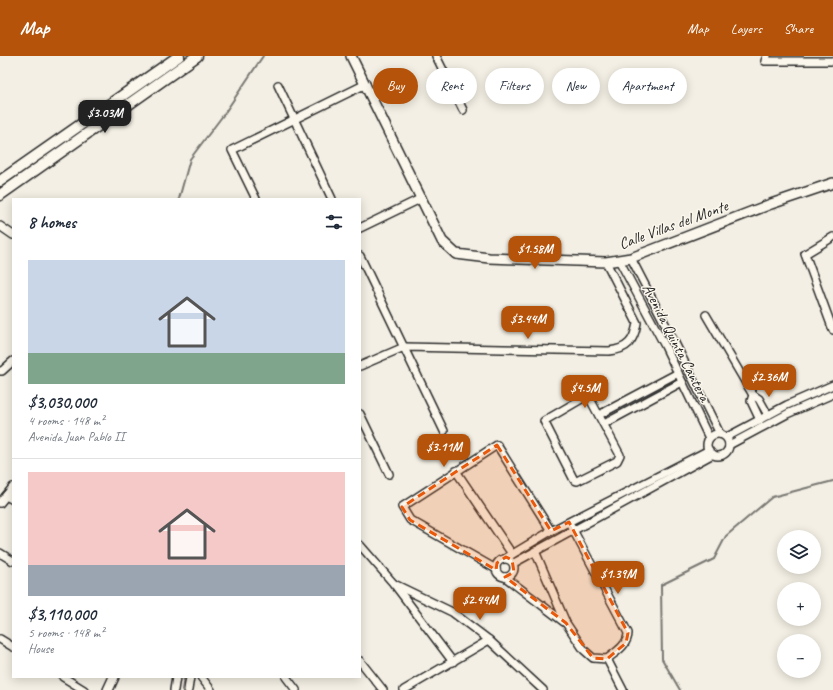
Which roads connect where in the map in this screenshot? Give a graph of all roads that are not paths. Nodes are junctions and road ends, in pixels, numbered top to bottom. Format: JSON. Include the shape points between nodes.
{"nodes":[{"id":1,"x":179,"y":56,"type":"edge"},
{"id":2,"x":197,"y":56,"type":"edge"},
{"id":3,"x":351,"y":56,"type":"edge"},
{"id":4,"x":436,"y":56,"type":"edge"},
{"id":5,"x":767,"y":56,"type":"edge"},
{"id":6,"x":821,"y":59,"type":"edge"},
{"id":7,"x":833,"y":61,"type":"edge"},
{"id":8,"x":366,"y":84,"type":"junction"},
{"id":9,"x":278,"y":85,"type":"dead end"},
{"id":10,"x":463,"y":110,"type":"dead end"},
{"id":11,"x":294,"y":119,"type":"junction"},
{"id":12,"x":0,"y":181,"type":"edge"},
{"id":13,"x":833,"y":183,"type":"edge"},
{"id":14,"x":0,"y":195,"type":"edge"},
{"id":15,"x":256,"y":198,"type":"edge"},
{"id":16,"x":332,"y":198,"type":"edge"},
{"id":17,"x":422,"y":198,"type":"junction"},
{"id":18,"x":0,"y":226,"type":"edge"},
{"id":19,"x":361,"y":228,"type":"edge"},
{"id":20,"x":12,"y":234,"type":"edge"},
{"id":21,"x":833,"y":237,"type":"edge"},
{"id":22,"x":361,"y":258,"type":"edge"},
{"id":23,"x":632,"y":258,"type":"junction"},
{"id":24,"x":619,"y":260,"type":"junction"},
{"id":25,"x":606,"y":262,"type":"junction"},
{"id":26,"x":706,"y":315,"type":"dead end"},
{"id":27,"x":833,"y":330,"type":"edge"},
{"id":28,"x":404,"y":347,"type":"junction"},
{"id":29,"x":12,"y":362,"type":"edge"},
{"id":30,"x":361,"y":366,"type":"edge"},
{"id":31,"x":0,"y":371,"type":"edge"},
{"id":32,"x":678,"y":374,"type":"junction"},
{"id":33,"x":682,"y":382,"type":"junction"},
{"id":34,"x":833,"y":385,"type":"edge"},
{"id":35,"x":833,"y":394,"type":"edge"},
{"id":36,"x":753,"y":395,"type":"junction"},
{"id":37,"x":599,"y":415,"type":"junction"},
{"id":38,"x":361,"y":416,"type":"edge"},
{"id":39,"x":768,"y":416,"type":"junction"},
{"id":40,"x":760,"y":420,"type":"junction"},
{"id":41,"x":604,"y":424,"type":"junction"},
{"id":42,"x":444,"y":431,"type":"dead end"},
{"id":43,"x":720,"y":434,"type":"junction"},
{"id":44,"x":727,"y":437,"type":"junction"},
{"id":45,"x":709,"y":438,"type":"junction"},
{"id":46,"x":729,"y":445,"type":"junction"},
{"id":47,"x":711,"y":452,"type":"junction"},
{"id":48,"x":456,"y":471,"type":"junction"},
{"id":49,"x":389,"y":474,"type":"dead end"},
{"id":50,"x":12,"y":488,"type":"edge"},
{"id":51,"x":6,"y":496,"type":"junction"},
{"id":52,"x":12,"y":499,"type":"edge"},
{"id":53,"x":617,"y":501,"type":"junction"},
{"id":54,"x":0,"y":503,"type":"edge"},
{"id":55,"x":569,"y":522,"type":"junction"},
{"id":56,"x":572,"y":530,"type":"junction"},
{"id":57,"x":551,"y":532,"type":"junction"},
{"id":58,"x":361,"y":546,"type":"edge"},
{"id":59,"x":535,"y":551,"type":"junction"},
{"id":60,"x":0,"y":553,"type":"edge"},
{"id":61,"x":509,"y":556,"type":"junction"},
{"id":62,"x":12,"y":560,"type":"edge"},
{"id":63,"x":514,"y":563,"type":"junction"},
{"id":64,"x":496,"y":569,"type":"junction"},
{"id":65,"x":505,"y":577,"type":"junction"},
{"id":66,"x":394,"y":584,"type":"junction"},
{"id":67,"x":566,"y":623,"type":"junction"},
{"id":68,"x":0,"y":639,"type":"edge"},
{"id":69,"x":489,"y":640,"type":"junction"},
{"id":70,"x":12,"y":646,"type":"edge"},
{"id":71,"x":607,"y":659,"type":"junction"},
{"id":72,"x":361,"y":662,"type":"edge"},
{"id":73,"x":453,"y":662,"type":"junction"},
{"id":74,"x":65,"y":678,"type":"edge"},
{"id":75,"x":77,"y":678,"type":"edge"},
{"id":76,"x":114,"y":678,"type":"edge"},
{"id":77,"x":176,"y":678,"type":"edge"},
{"id":78,"x":190,"y":678,"type":"edge"},
{"id":79,"x":202,"y":678,"type":"edge"},
{"id":80,"x":287,"y":678,"type":"edge"},
{"id":81,"x":74,"y":684,"type":"junction"},
{"id":82,"x":542,"y":689,"type":"edge"},
{"id":83,"x":84,"y":690,"type":"edge"},
{"id":84,"x":108,"y":690,"type":"edge"},
{"id":85,"x":174,"y":690,"type":"edge"},
{"id":86,"x":188,"y":690,"type":"edge"},
{"id":87,"x":211,"y":690,"type":"edge"},
{"id":88,"x":296,"y":690,"type":"edge"},
{"id":89,"x":383,"y":690,"type":"edge"},
{"id":90,"x":404,"y":690,"type":"edge"},
{"id":91,"x":622,"y":690,"type":"edge"}],
"edges":[{"from":1,"to":12,"type":"main road"},
{"from":2,"to":14,"type":"main road"},
{"from":3,"to":8,"type":"street","name":"Calle Villas del Monte"},
{"from":4,"to":10,"type":"street"},
{"from":5,"to":6,"type":"street","via":[[765,61]]},
{"from":6,"to":7,"type":"street"},
{"from":8,"to":11,"type":"street"},
{"from":8,"to":17,"type":"street","name":"Calle Villas del Monte"},
{"from":9,"to":11,"type":"street"},
{"from":11,"to":15,"type":"street","via":[[232,150]]},
{"from":11,"to":16,"type":"street"},
{"from":13,"to":23,"type":"street","name":"Calle Villas del Monte"},
{"from":17,"to":19,"type":"street"},
{"from":17,"to":25,"type":"street","name":"Calle Villas del Monte","via":[[442,241],[456,254],[489,258]]},
{"from":18,"to":20,"type":"street"},
{"from":21,"to":27,"type":"street","via":[[805,254]]},
{"from":22,"to":28,"type":"street"},
{"from":23,"to":24,"type":"street","name":"Calle Villas del Monte"},
{"from":23,"to":43,"type":"street","name":"Avenida Quinta Cantera"},
{"from":24,"to":25,"type":"street","name":"Calle Villas del Monte"},
{"from":24,"to":32,"type":"street","name":"Avenida Quinta Cantera"},
{"from":25,"to":28,"type":"street","via":[[637,323],[629,345],[619,350]]},
{"from":26,"to":36,"type":"street"},
{"from":28,"to":30,"type":"street"},
{"from":28,"to":42,"type":"street"},
{"from":29,"to":31,"type":"street"},
{"from":32,"to":33,"type":"street","name":"Avenida Quinta Cantera"},
{"from":32,"to":37,"type":"street"},
{"from":33,"to":41,"type":"street"},
{"from":33,"to":45,"type":"street","name":"Avenida Quinta Cantera"},
{"from":34,"to":39,"type":"street","via":[[786,405]]},
{"from":35,"to":46,"type":"street","via":[[787,414]]},
{"from":36,"to":39,"type":"street","via":[[759,399]]},
{"from":36,"to":40,"type":"street","via":[[751,401]]},
{"from":37,"to":41,"type":"street"},
{"from":37,"to":41,"type":"street","via":[[590,399],[585,397],[544,421],[574,480],[580,480],[619,459],[620,455]]},
{"from":38,"to":49,"type":"street"},
{"from":39,"to":40,"type":"street"},
{"from":40,"to":44,"type":"street"},
{"from":43,"to":44,"type":"street"},
{"from":43,"to":45,"type":"street"},
{"from":44,"to":46,"type":"street"},
{"from":45,"to":47,"type":"street","via":[[707,444]]},
{"from":46,"to":47,"type":"street","via":[[724,454],[718,456]]},
{"from":47,"to":53,"type":"street"},
{"from":48,"to":57,"type":"street","via":[[496,445]]},
{"from":48,"to":61,"type":"street"},
{"from":48,"to":64,"type":"street","via":[[402,507],[410,520]]},
{"from":50,"to":51,"type":"street"},
{"from":51,"to":52,"type":"street"},
{"from":51,"to":54,"type":"street"},
{"from":53,"to":55,"type":"street"},
{"from":53,"to":56,"type":"street"},
{"from":55,"to":56,"type":"street"},
{"from":55,"to":57,"type":"street"},
{"from":56,"to":59,"type":"street"},
{"from":56,"to":71,"type":"street","via":[[628,633],[626,643]]},
{"from":57,"to":61,"type":"street"},
{"from":58,"to":66,"type":"street"},
{"from":59,"to":63,"type":"street"},
{"from":59,"to":67,"type":"street"},
{"from":60,"to":62,"type":"street"},
{"from":61,"to":63,"type":"street"},
{"from":61,"to":64,"type":"street","via":[[499,560]]},
{"from":63,"to":65,"type":"street","via":[[514,572]]},
{"from":64,"to":65,"type":"street","via":[[499,575]]},
{"from":65,"to":67,"type":"street"},
{"from":66,"to":69,"type":"street","via":[[452,612]]},
{"from":66,"to":73,"type":"street"},
{"from":67,"to":71,"type":"street","via":[[584,650],[593,658]]},
{"from":68,"to":70,"type":"street"},
{"from":69,"to":73,"type":"street"},
{"from":69,"to":82,"type":"street"},
{"from":71,"to":91,"type":"street"},
{"from":72,"to":89,"type":"street"},
{"from":73,"to":90,"type":"street"},
{"from":74,"to":81,"type":"street"},
{"from":75,"to":81,"type":"street"},
{"from":76,"to":84,"type":"street"},
{"from":77,"to":85,"type":"street"},
{"from":78,"to":86,"type":"street"},
{"from":79,"to":87,"type":"street"},
{"from":80,"to":88,"type":"street"},
{"from":81,"to":83,"type":"street"}]}
